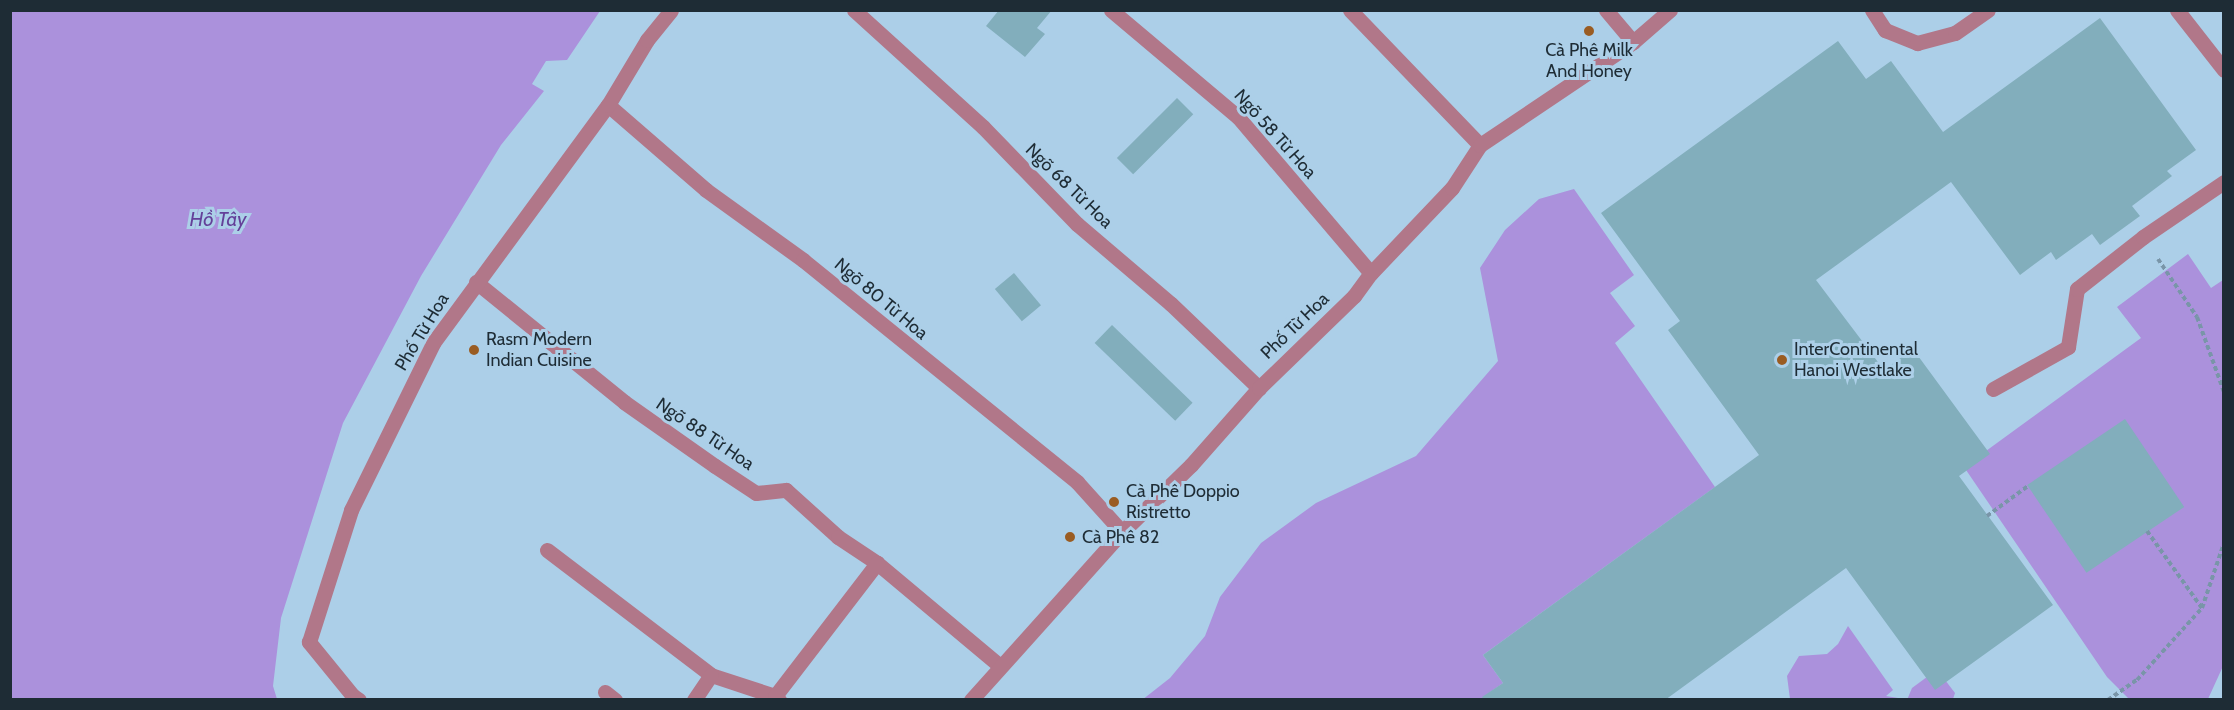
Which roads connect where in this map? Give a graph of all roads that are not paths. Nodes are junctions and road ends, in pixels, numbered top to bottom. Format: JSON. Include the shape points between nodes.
{"nodes":[{"id":1,"x":671,"y":10,"type":"edge"},
{"id":2,"x":854,"y":10,"type":"edge"},
{"id":3,"x":1111,"y":10,"type":"edge"},
{"id":4,"x":1350,"y":10,"type":"edge"},
{"id":5,"x":1606,"y":10,"type":"edge"},
{"id":6,"x":1872,"y":10,"type":"edge"},
{"id":7,"x":1988,"y":10,"type":"edge"},
{"id":8,"x":2177,"y":10,"type":"edge"},
{"id":9,"x":1661,"y":13,"type":"edge"},
{"id":10,"x":1633,"y":42,"type":"junction"},
{"id":11,"x":2223,"y":70,"type":"edge"},
{"id":12,"x":608,"y":105,"type":"junction"},
{"id":13,"x":1480,"y":145,"type":"junction"},
{"id":14,"x":2223,"y":183,"type":"edge"},
{"id":15,"x":1371,"y":273,"type":"junction"},
{"id":16,"x":476,"y":282,"type":"junction"},
{"id":17,"x":1259,"y":388,"type":"junction"},
{"id":18,"x":1993,"y":389,"type":"dead end"},
{"id":19,"x":1122,"y":532,"type":"junction"},
{"id":20,"x":547,"y":550,"type":"dead end"},
{"id":21,"x":877,"y":563,"type":"junction"},
{"id":22,"x":1000,"y":666,"type":"junction"},
{"id":23,"x":711,"y":675,"type":"junction"},
{"id":24,"x":777,"y":698,"type":"edge"},
{"id":25,"x":359,"y":699,"type":"edge"},
{"id":26,"x":694,"y":699,"type":"edge"},
{"id":27,"x":971,"y":699,"type":"edge"}],
"edges":[{"from":1,"to":12,"type":"street","name":"Phố Từ Hoa","via":[[647,40]]},
{"from":2,"to":17,"type":"street","name":"Ngõ 68 Từ Hoa","via":[[983,127],[1077,224],[1171,304]]},
{"from":3,"to":15,"type":"street","name":"Ngõ 58 Từ Hoa","via":[[1238,117]]},
{"from":4,"to":13,"type":"street"},
{"from":5,"to":10,"type":"street"},
{"from":6,"to":7,"type":"street","via":[[1885,30],[1917,43],[1954,33]]},
{"from":8,"to":11,"type":"street"},
{"from":9,"to":10,"type":"street","name":"Phố Từ Hoa"},
{"from":10,"to":13,"type":"street","name":"Phố Từ Hoa"},
{"from":12,"to":16,"type":"street","name":"Phố Từ Hoa"},
{"from":12,"to":19,"type":"street","name":"Ngõ 80 Từ Hoa","via":[[706,190],[803,260],[1077,482]]},
{"from":13,"to":15,"type":"street","name":"Phố Từ Hoa","via":[[1452,188]]},
{"from":14,"to":18,"type":"street","via":[[2143,237],[2077,289],[2068,347]]},
{"from":15,"to":17,"type":"street","name":"Phố Từ Hoa","via":[[1354,296]]},
{"from":16,"to":21,"type":"street","name":"Ngõ 88 Từ Hoa","via":[[624,402],[756,493],[786,490],[838,537]]},
{"from":16,"to":25,"type":"street","name":"Phố Từ Hoa","via":[[433,344],[351,510],[309,642]]},
{"from":17,"to":19,"type":"street","name":"Phố Từ Hoa","via":[[1191,465]]},
{"from":19,"to":22,"type":"street","name":"Phố Từ Hoa"},
{"from":20,"to":23,"type":"street"},
{"from":21,"to":22,"type":"street","name":"Ngõ 88 Từ Hoa"},
{"from":21,"to":24,"type":"street"},
{"from":22,"to":27,"type":"street","name":"Phố Từ Hoa"},
{"from":23,"to":24,"type":"street"},
{"from":23,"to":26,"type":"street"}]}
